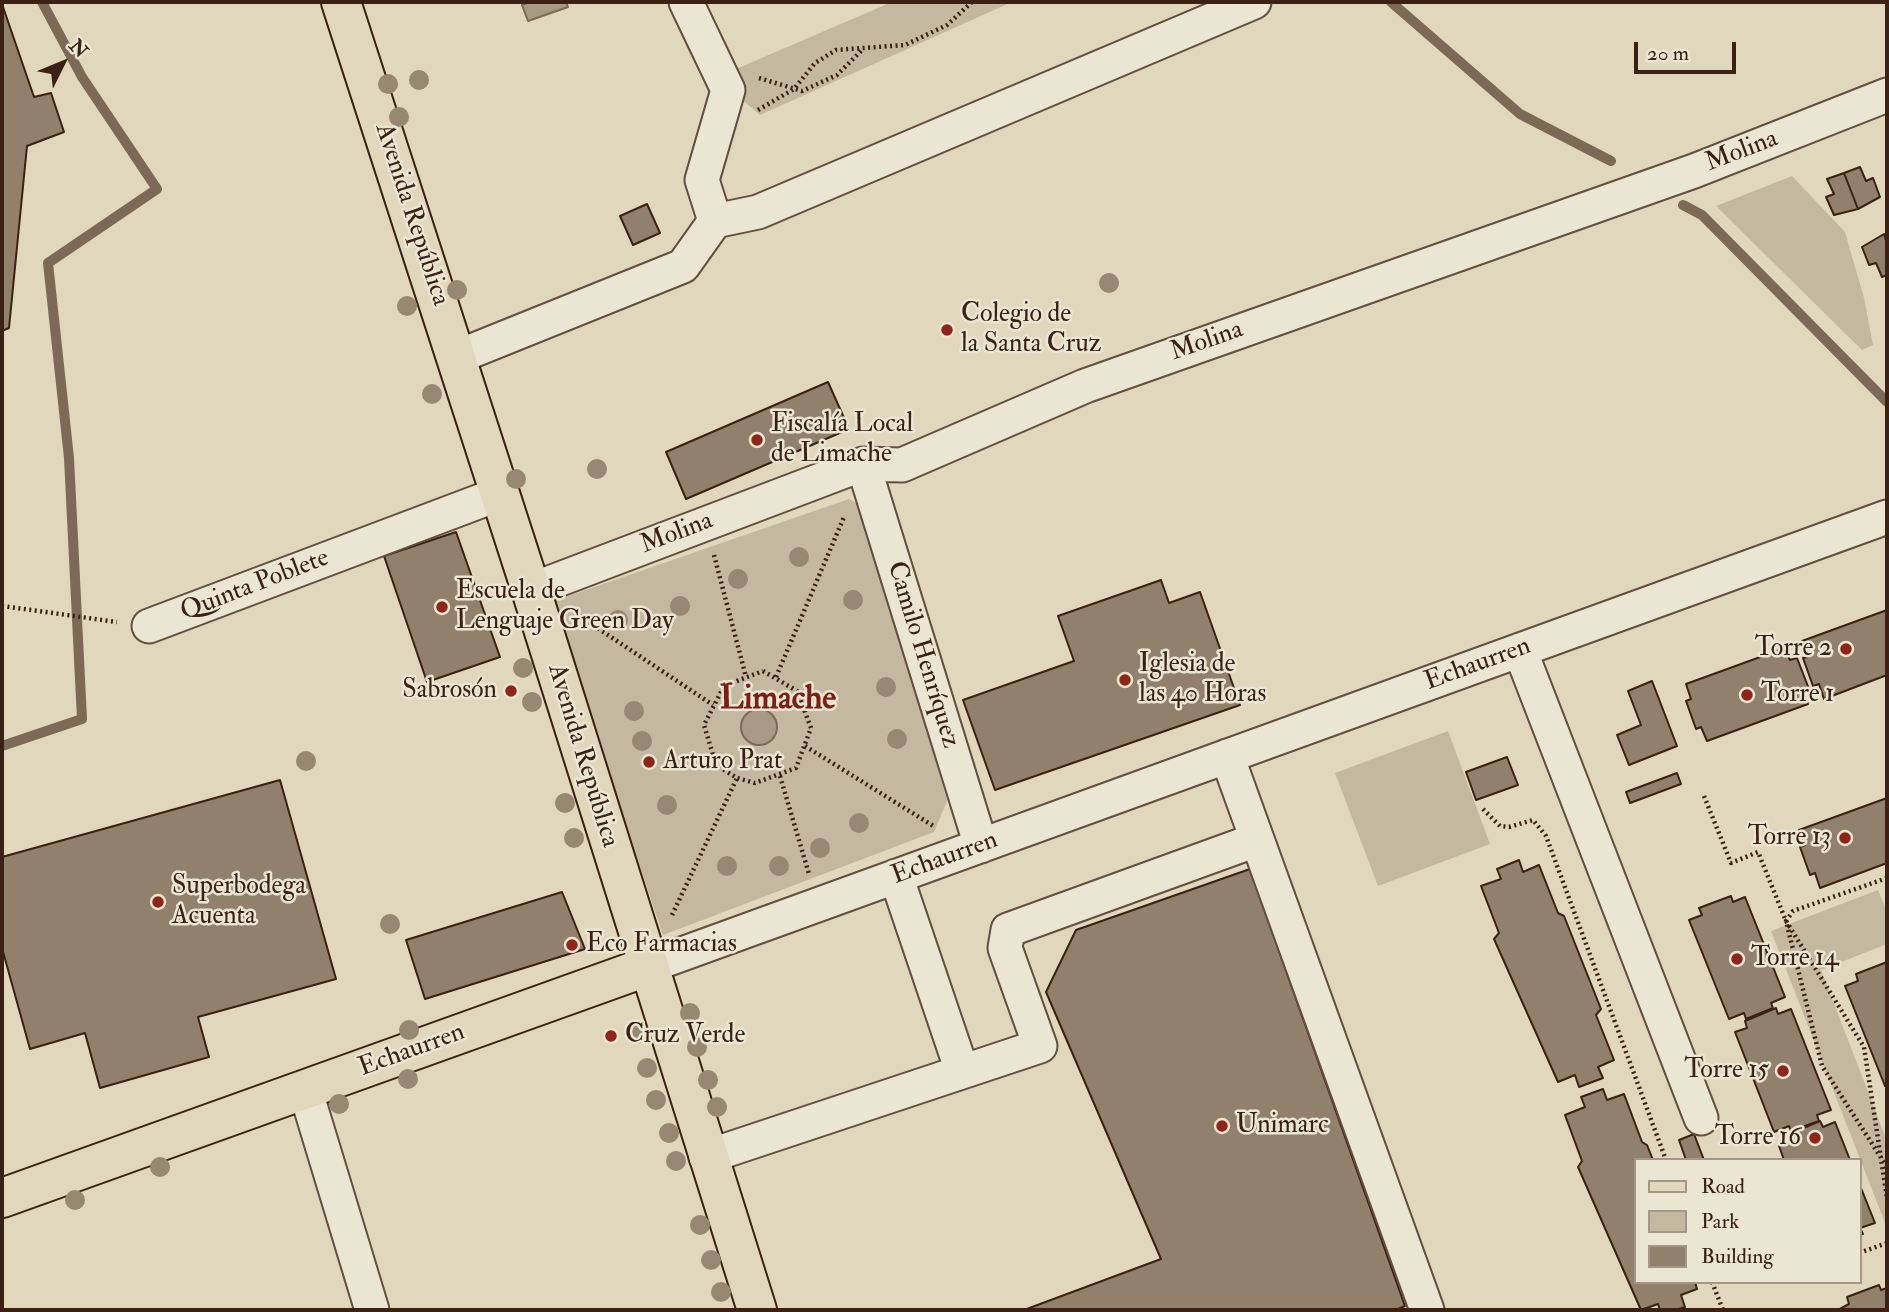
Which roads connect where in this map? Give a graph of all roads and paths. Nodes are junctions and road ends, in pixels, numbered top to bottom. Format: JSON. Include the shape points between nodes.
{"nodes":[{"id":1,"x":341,"y":2,"type":"edge"},
{"id":2,"x":686,"y":2,"type":"edge"},
{"id":3,"x":972,"y":2,"type":"edge"},
{"id":4,"x":1254,"y":2,"type":"edge"},
{"id":5,"x":864,"y":48,"type":"junction"},
{"id":6,"x":757,"y":77,"type":"dead end"},
{"id":7,"x":794,"y":89,"type":"junction"},
{"id":8,"x":1887,"y":95,"type":"edge"},
{"id":9,"x":754,"y":117,"type":"dead end"},
{"id":10,"x":715,"y":220,"type":"junction"},
{"id":11,"x":457,"y":357,"type":"junction"},
{"id":12,"x":863,"y":464,"type":"junction"},
{"id":13,"x":499,"y":494,"type":"junction"},
{"id":14,"x":1887,"y":517,"type":"edge"},
{"id":15,"x":706,"y":523,"type":"junction"},
{"id":16,"x":531,"y":590,"type":"junction"},
{"id":17,"x":2,"y":606,"type":"edge"},
{"id":18,"x":149,"y":626,"type":"joint"},
{"id":19,"x":1520,"y":650,"type":"junction"},
{"id":20,"x":746,"y":677,"type":"junction"},
{"id":21,"x":776,"y":677,"type":"junction"},
{"id":22,"x":713,"y":705,"type":"junction"},
{"id":23,"x":805,"y":746,"type":"junction"},
{"id":24,"x":1227,"y":757,"type":"junction"},
{"id":25,"x":780,"y":776,"type":"junction"},
{"id":26,"x":737,"y":778,"type":"junction"},
{"id":27,"x":1704,"y":796,"type":"dead end"},
{"id":28,"x":1483,"y":809,"type":"dead end"},
{"id":29,"x":1256,"y":840,"type":"junction"},
{"id":30,"x":981,"y":846,"type":"junction"},
{"id":31,"x":896,"y":876,"type":"junction"},
{"id":32,"x":1887,"y":878,"type":"edge"},
{"id":33,"x":819,"y":904,"type":"junction"},
{"id":34,"x":1786,"y":921,"type":"junction"},
{"id":35,"x":649,"y":966,"type":"junction"},
{"id":36,"x":962,"y":1071,"type":"junction"},
{"id":37,"x":305,"y":1089,"type":"junction"},
{"id":38,"x":1701,"y":1118,"type":"dead end"},
{"id":39,"x":706,"y":1157,"type":"junction"},
{"id":40,"x":1881,"y":1157,"type":"junction"},
{"id":41,"x":1665,"y":1158,"type":"edge"},
{"id":42,"x":1887,"y":1167,"type":"edge"},
{"id":43,"x":2,"y":1198,"type":"edge"},
{"id":44,"x":1887,"y":1198,"type":"edge"},
{"id":45,"x":1887,"y":1243,"type":"edge"},
{"id":46,"x":1861,"y":1252,"type":"edge"},
{"id":47,"x":1713,"y":1284,"type":"edge"},
{"id":48,"x":372,"y":1310,"type":"edge"},
{"id":49,"x":757,"y":1310,"type":"edge"},
{"id":50,"x":1427,"y":1310,"type":"edge"},
{"id":51,"x":1723,"y":1310,"type":"edge"}],
"edges":[{"from":1,"to":11,"type":"main road","name":"Avenida República"},
{"from":2,"to":10,"type":"street","via":[[728,90],[702,180]]},
{"from":3,"to":5,"type":"path","via":[[947,25],[905,45]]},
{"from":4,"to":10,"type":"street","via":[[758,212]]},
{"from":5,"to":7,"type":"path","via":[[837,75],[802,91]]},
{"from":5,"to":7,"type":"path","via":[[836,50],[815,63]]},
{"from":6,"to":7,"type":"path"},
{"from":7,"to":9,"type":"path","via":[[760,107]]},
{"from":8,"to":12,"type":"street","name":"Molina","via":[[1694,170],[1085,386],[902,465]]},
{"from":10,"to":11,"type":"street","via":[[683,266]]},
{"from":11,"to":13,"type":"main road","name":"Avenida República"},
{"from":12,"to":15,"type":"street","name":"Molina"},
{"from":12,"to":21,"type":"path"},
{"from":12,"to":30,"type":"street","name":"Camilo Henríquez"},
{"from":13,"to":16,"type":"main road","name":"Avenida República"},
{"from":13,"to":18,"type":"street","name":"Quinta Poblete"},
{"from":14,"to":19,"type":"street","name":"Echaurren"},
{"from":15,"to":16,"type":"street","name":"Molina"},
{"from":15,"to":20,"type":"path"},
{"from":16,"to":22,"type":"path","via":[[579,615]]},
{"from":16,"to":35,"type":"main road","name":"Avenida República"},
{"from":17,"to":18,"type":"path","name":"Quinta Poblete"},
{"from":19,"to":24,"type":"street","name":"Echaurren"},
{"from":19,"to":38,"type":"street"},
{"from":20,"to":21,"type":"path","via":[[764,671]]},
{"from":20,"to":22,"type":"path","via":[[724,686]]},
{"from":21,"to":23,"type":"path","via":[[797,691],[811,728]]},
{"from":22,"to":26,"type":"path","via":[[704,725],[716,765]]},
{"from":23,"to":25,"type":"path","via":[[796,768]]},
{"from":23,"to":30,"type":"path","via":[[933,826]]},
{"from":24,"to":29,"type":"street"},
{"from":24,"to":30,"type":"street","name":"Echaurren"},
{"from":25,"to":26,"type":"path","via":[[755,783]]},
{"from":25,"to":33,"type":"path"},
{"from":26,"to":35,"type":"path"},
{"from":27,"to":34,"type":"path","via":[[1731,863],[1758,852]]},
{"from":28,"to":41,"type":"path","via":[[1500,826],[1533,820],[1546,836]]},
{"from":29,"to":36,"type":"street","via":[[1008,930],[1005,948],[1040,1046]]},
{"from":29,"to":50,"type":"street"},
{"from":30,"to":31,"type":"street","name":"Echaurren"},
{"from":31,"to":33,"type":"street","name":"Echaurren"},
{"from":31,"to":36,"type":"street"},
{"from":32,"to":34,"type":"path","via":[[1793,911]]},
{"from":33,"to":35,"type":"street","name":"Echaurren"},
{"from":34,"to":40,"type":"path","via":[[1822,1066]]},
{"from":34,"to":40,"type":"path","via":[[1864,1047]]},
{"from":35,"to":37,"type":"main road","name":"Echaurren"},
{"from":35,"to":39,"type":"main road","name":"Avenida República"},
{"from":36,"to":39,"type":"street"},
{"from":37,"to":43,"type":"main road","name":"Echaurren"},
{"from":37,"to":48,"type":"street"},
{"from":39,"to":49,"type":"main road","name":"Avenida República"},
{"from":40,"to":42,"type":"path"},
{"from":40,"to":44,"type":"path"},
{"from":45,"to":46,"type":"path"},
{"from":47,"to":51,"type":"path"}]}
